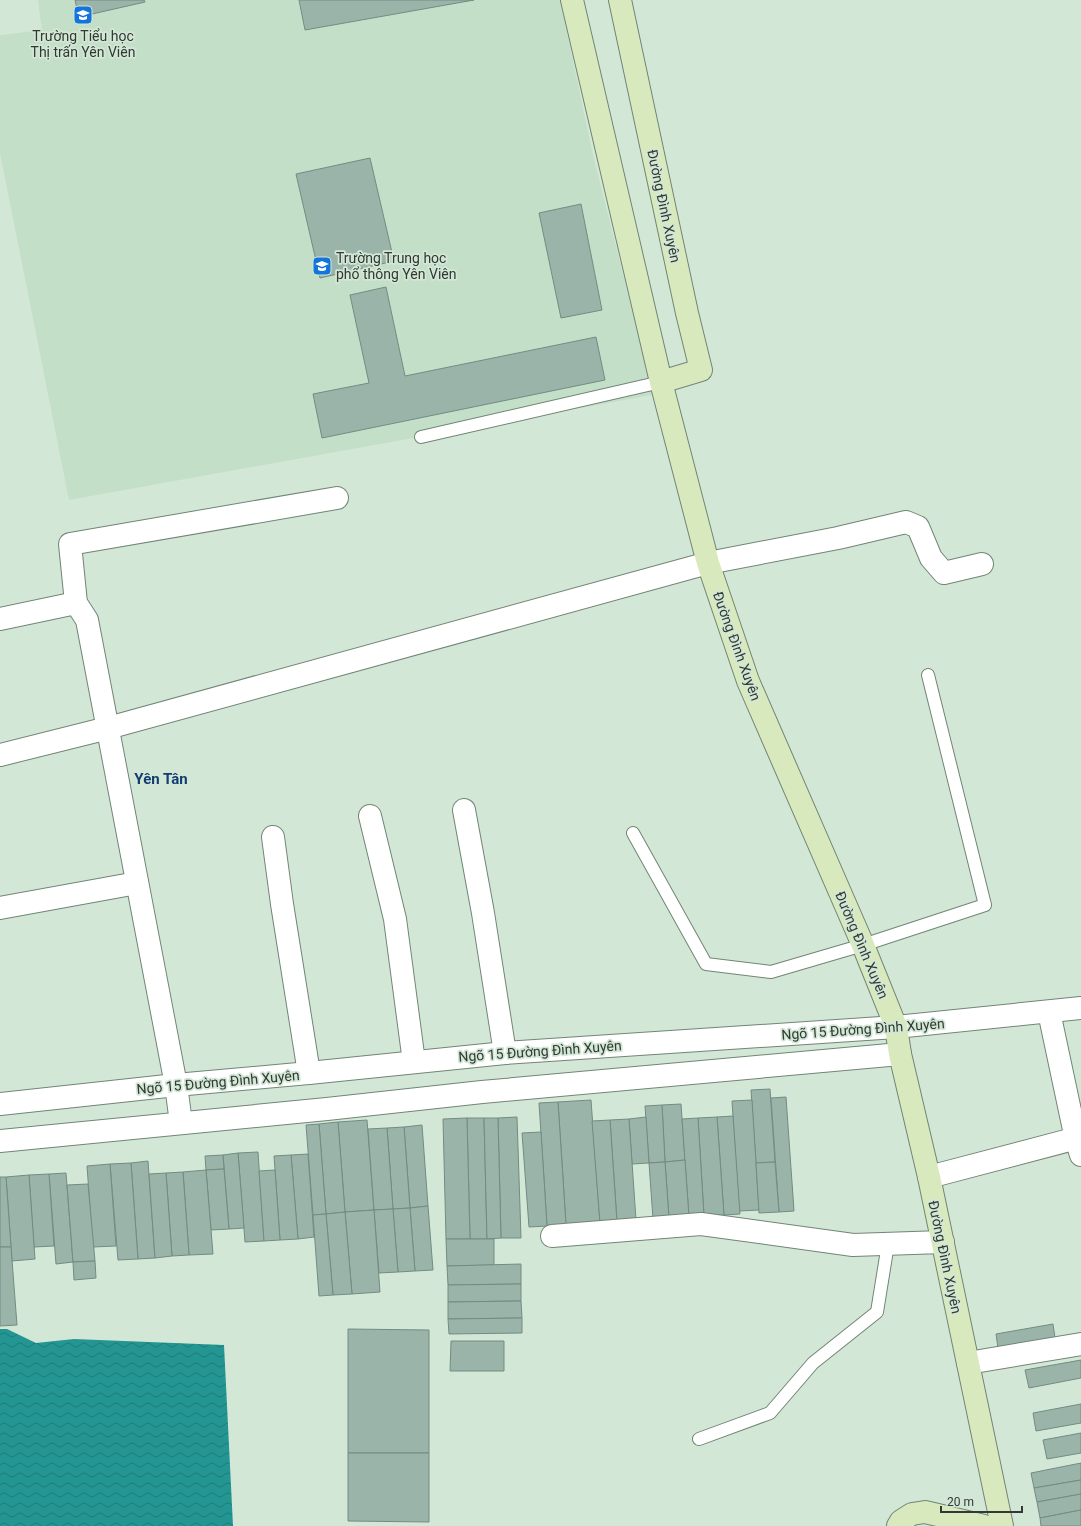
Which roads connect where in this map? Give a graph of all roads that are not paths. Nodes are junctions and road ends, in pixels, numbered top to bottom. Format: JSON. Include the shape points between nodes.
{"nodes":[{"id":1,"x":572,"y":0,"type":"edge"},
{"id":2,"x":620,"y":0,"type":"edge"},
{"id":3,"x":661,"y":382,"type":"junction"},
{"id":4,"x":421,"y":437,"type":"dead end"},
{"id":5,"x":337,"y":498,"type":"dead end"},
{"id":6,"x":708,"y":563,"type":"junction"},
{"id":7,"x":982,"y":564,"type":"dead end"},
{"id":8,"x":76,"y":603,"type":"junction"},
{"id":9,"x":0,"y":619,"type":"edge"},
{"id":10,"x":928,"y":675,"type":"dead end"},
{"id":11,"x":108,"y":728,"type":"junction"},
{"id":12,"x":0,"y":755,"type":"edge"},
{"id":13,"x":464,"y":810,"type":"dead end"},
{"id":14,"x":370,"y":816,"type":"dead end"},
{"id":15,"x":633,"y":834,"type":"dead end"},
{"id":16,"x":273,"y":836,"type":"dead end"},
{"id":17,"x":137,"y":883,"type":"junction"},
{"id":18,"x":0,"y":908,"type":"edge"},
{"id":19,"x":862,"y":945,"type":"junction"},
{"id":20,"x":1081,"y":1008,"type":"edge"},
{"id":21,"x":1049,"y":1012,"type":"junction"},
{"id":22,"x":896,"y":1027,"type":"junction"},
{"id":23,"x":505,"y":1053,"type":"junction"},
{"id":24,"x":900,"y":1054,"type":"junction"},
{"id":25,"x":414,"y":1062,"type":"junction"},
{"id":26,"x":309,"y":1073,"type":"junction"},
{"id":27,"x":176,"y":1085,"type":"junction"},
{"id":28,"x":0,"y":1104,"type":"edge"},
{"id":29,"x":181,"y":1123,"type":"junction"},
{"id":30,"x":0,"y":1141,"type":"edge"},
{"id":31,"x":1079,"y":1143,"type":"edge"},
{"id":32,"x":929,"y":1177,"type":"junction"},
{"id":33,"x":552,"y":1236,"type":"dead end"},
{"id":34,"x":943,"y":1242,"type":"junction"},
{"id":35,"x":888,"y":1244,"type":"junction"},
{"id":36,"x":1081,"y":1344,"type":"edge"},
{"id":37,"x":968,"y":1363,"type":"junction"},
{"id":38,"x":698,"y":1439,"type":"dead end"},
{"id":39,"x":993,"y":1525,"type":"edge"},
{"id":40,"x":898,"y":1526,"type":"edge"}],
"edges":[{"from":1,"to":3,"type":"street","name":"Đường Đình Xuyên"},
{"from":2,"to":3,"type":"street","name":"Đường Đình Xuyên","via":[[701,370]]},
{"from":3,"to":4,"type":"lane"},
{"from":3,"to":6,"type":"street","name":"Đường Đình Xuyên"},
{"from":5,"to":8,"type":"street","via":[[70,544]]},
{"from":6,"to":7,"type":"street","via":[[906,522],[918,527],[931,558],[944,574]]},
{"from":6,"to":11,"type":"street"},
{"from":6,"to":19,"type":"street","name":"Đường Đình Xuyên","via":[[748,680]]},
{"from":8,"to":9,"type":"street"},
{"from":8,"to":11,"type":"street","via":[[87,620]]},
{"from":10,"to":19,"type":"lane","via":[[985,905]]},
{"from":11,"to":12,"type":"street"},
{"from":11,"to":17,"type":"street"},
{"from":13,"to":23,"type":"street"},
{"from":14,"to":25,"type":"street","via":[[395,919]]},
{"from":15,"to":19,"type":"lane","via":[[706,964],[771,972]]},
{"from":16,"to":26,"type":"street"},
{"from":17,"to":18,"type":"street"},
{"from":17,"to":27,"type":"street"},
{"from":19,"to":22,"type":"street","name":"Đường Đình Xuyên"},
{"from":20,"to":21,"type":"street","name":"Ngõ 15 Đường Đình Xuyên"},
{"from":21,"to":22,"type":"street","name":"Ngõ 15 Đường Đình Xuyên"},
{"from":21,"to":31,"type":"street"},
{"from":22,"to":23,"type":"street","name":"Ngõ 15 Đường Đình Xuyên"},
{"from":22,"to":24,"type":"street","name":"Đường Đình Xuyên"},
{"from":23,"to":25,"type":"street","name":"Ngõ 15 Đường Đình Xuyên"},
{"from":24,"to":29,"type":"street","name":"Ngõ 15 Đường Đình Xuyên","via":[[482,1092]]},
{"from":24,"to":32,"type":"street","name":"Đường Đình Xuyên"},
{"from":25,"to":26,"type":"street","name":"Ngõ 15 Đường Đình Xuyên"},
{"from":26,"to":27,"type":"street","name":"Ngõ 15 Đường Đình Xuyên"},
{"from":27,"to":28,"type":"street","name":"Ngõ 15 Đường Đình Xuyên"},
{"from":27,"to":29,"type":"street"},
{"from":29,"to":30,"type":"street","name":"Ngõ 15 Đường Đình Xuyên"},
{"from":31,"to":32,"type":"street"},
{"from":32,"to":34,"type":"street","name":"Đường Đình Xuyên"},
{"from":33,"to":35,"type":"street","via":[[701,1224],[853,1245]]},
{"from":34,"to":35,"type":"street"},
{"from":34,"to":37,"type":"street","name":"Đường Đình Xuyên"},
{"from":35,"to":38,"type":"lane","via":[[877,1312],[813,1363],[770,1413]]},
{"from":36,"to":37,"type":"street"},
{"from":37,"to":39,"type":"street","name":"Đường Đình Xuyên"},
{"from":39,"to":40,"type":"street","via":[[925,1512],[912,1514]]}]}
